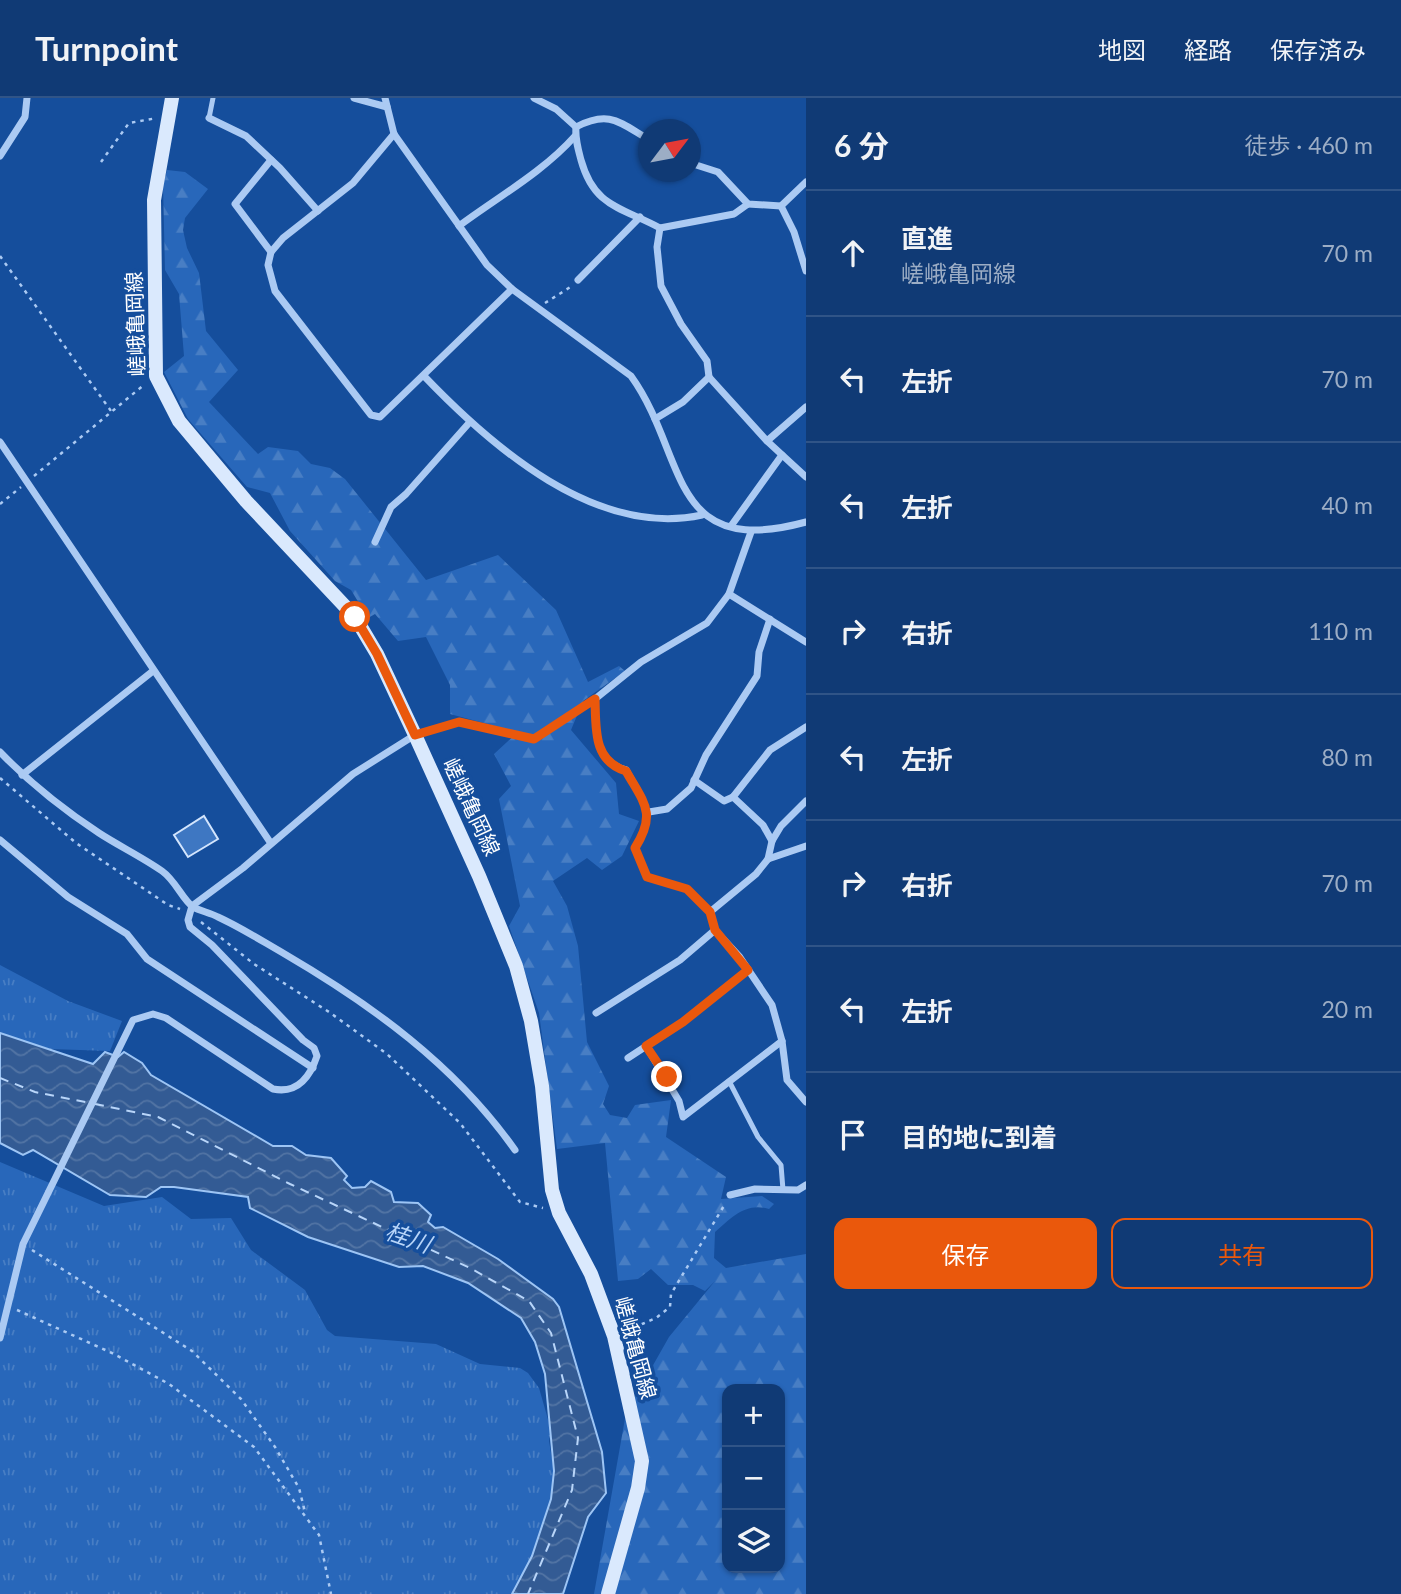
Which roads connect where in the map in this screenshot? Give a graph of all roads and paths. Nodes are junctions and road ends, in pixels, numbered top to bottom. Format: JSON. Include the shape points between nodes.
{"nodes":[{"id":1,"x":27,"y":98,"type":"edge"},
{"id":2,"x":172,"y":98,"type":"edge"},
{"id":3,"x":213,"y":98,"type":"edge"},
{"id":4,"x":355,"y":98,"type":"edge"},
{"id":5,"x":384,"y":98,"type":"edge"},
{"id":6,"x":534,"y":98,"type":"edge"},
{"id":7,"x":387,"y":107,"type":"junction"},
{"id":8,"x":167,"y":116,"type":"junction"},
{"id":9,"x":209,"y":118,"type":"joint"},
{"id":10,"x":576,"y":131,"type":"junction"},
{"id":11,"x":638,"y":133,"type":"edge"},
{"id":12,"x":394,"y":134,"type":"junction"},
{"id":13,"x":0,"y":156,"type":"edge"},
{"id":14,"x":271,"y":160,"type":"junction"},
{"id":15,"x":101,"y":162,"type":"dead end"},
{"id":16,"x":701,"y":166,"type":"edge"},
{"id":17,"x":806,"y":181,"type":"edge"},
{"id":18,"x":748,"y":204,"type":"junction"},
{"id":19,"x":781,"y":206,"type":"junction"},
{"id":20,"x":318,"y":211,"type":"junction"},
{"id":21,"x":640,"y":217,"type":"junction"},
{"id":22,"x":459,"y":226,"type":"junction"},
{"id":23,"x":660,"y":228,"type":"junction"},
{"id":24,"x":271,"y":252,"type":"junction"},
{"id":25,"x":0,"y":256,"type":"edge"},
{"id":26,"x":806,"y":271,"type":"edge"},
{"id":27,"x":578,"y":280,"type":"joint"},
{"id":28,"x":512,"y":289,"type":"junction"},
{"id":29,"x":540,"y":307,"type":"junction"},
{"id":30,"x":156,"y":376,"type":"junction"},
{"id":31,"x":424,"y":376,"type":"junction"},
{"id":32,"x":709,"y":377,"type":"junction"},
{"id":33,"x":806,"y":407,"type":"edge"},
{"id":34,"x":111,"y":411,"type":"junction"},
{"id":35,"x":655,"y":419,"type":"junction"},
{"id":36,"x":469,"y":424,"type":"junction"},
{"id":37,"x":767,"y":441,"type":"junction"},
{"id":38,"x":0,"y":442,"type":"edge"},
{"id":39,"x":782,"y":455,"type":"junction"},
{"id":40,"x":806,"y":477,"type":"edge"},
{"id":41,"x":27,"y":482,"type":"junction"},
{"id":42,"x":0,"y":504,"type":"edge"},
{"id":43,"x":702,"y":515,"type":"junction"},
{"id":44,"x":806,"y":522,"type":"edge"},
{"id":45,"x":731,"y":526,"type":"junction"},
{"id":46,"x":751,"y":531,"type":"junction"},
{"id":47,"x":375,"y":542,"type":"dead end"},
{"id":48,"x":729,"y":594,"type":"junction"},
{"id":49,"x":770,"y":619,"type":"junction"},
{"id":50,"x":806,"y":642,"type":"edge"},
{"id":51,"x":153,"y":671,"type":"junction"},
{"id":52,"x":595,"y":699,"type":"junction"},
{"id":53,"x":806,"y":727,"type":"edge"},
{"id":54,"x":415,"y":735,"type":"junction"},
{"id":55,"x":0,"y":752,"type":"edge"},
{"id":56,"x":22,"y":775,"type":"junction"},
{"id":57,"x":0,"y":778,"type":"edge"},
{"id":58,"x":694,"y":780,"type":"junction"},
{"id":59,"x":733,"y":797,"type":"junction"},
{"id":60,"x":806,"y":802,"type":"edge"},
{"id":61,"x":649,"y":812,"type":"junction"},
{"id":62,"x":0,"y":840,"type":"edge"},
{"id":63,"x":772,"y":841,"type":"junction"},
{"id":64,"x":270,"y":842,"type":"junction"},
{"id":65,"x":806,"y":846,"type":"edge"},
{"id":66,"x":768,"y":859,"type":"junction"},
{"id":67,"x":191,"y":909,"type":"junction"},
{"id":68,"x":710,"y":912,"type":"junction"},
{"id":69,"x":715,"y":930,"type":"junction"},
{"id":70,"x":748,"y":970,"type":"junction"},
{"id":71,"x":596,"y":1013,"type":"dead end"},
{"id":72,"x":782,"y":1041,"type":"junction"},
{"id":73,"x":646,"y":1046,"type":"junction"},
{"id":74,"x":628,"y":1058,"type":"dead end"},
{"id":75,"x":313,"y":1068,"type":"junction"},
{"id":76,"x":729,"y":1081,"type":"junction"},
{"id":77,"x":806,"y":1102,"type":"edge"},
{"id":78,"x":515,"y":1150,"type":"dead end"},
{"id":79,"x":806,"y":1185,"type":"edge"},
{"id":80,"x":783,"y":1190,"type":"junction"},
{"id":81,"x":730,"y":1195,"type":"joint"},
{"id":82,"x":559,"y":1213,"type":"junction"},
{"id":83,"x":23,"y":1244,"type":"junction"},
{"id":84,"x":8,"y":1307,"type":"junction"},
{"id":85,"x":614,"y":1336,"type":"junction"},
{"id":86,"x":0,"y":1338,"type":"edge"},
{"id":87,"x":305,"y":1514,"type":"junction"},
{"id":88,"x":331,"y":1594,"type":"edge"},
{"id":89,"x":608,"y":1594,"type":"edge"}],
"edges":[{"from":1,"to":13,"type":"street","via":[[25,117]]},
{"from":2,"to":8,"type":"main road","name":"嵯峨亀岡線"},
{"from":3,"to":9,"type":"lane"},
{"from":4,"to":7,"type":"street"},
{"from":5,"to":7,"type":"street"},
{"from":6,"to":10,"type":"street","via":[[556,109]]},
{"from":7,"to":12,"type":"street"},
{"from":8,"to":15,"type":"path","via":[[129,123]]},
{"from":8,"to":30,"type":"main road","name":"嵯峨亀岡線","via":[[154,200]]},
{"from":9,"to":14,"type":"street","via":[[246,136]]},
{"from":10,"to":11,"type":"street","via":[[610,117]]},
{"from":10,"to":21,"type":"street","via":[[586,178],[598,197]]},
{"from":10,"to":22,"type":"street","via":[[551,162]]},
{"from":12,"to":20,"type":"street","via":[[353,183]]},
{"from":12,"to":22,"type":"street"},
{"from":14,"to":20,"type":"street"},
{"from":14,"to":24,"type":"street","via":[[235,204]]},
{"from":16,"to":18,"type":"street","via":[[718,172]]},
{"from":17,"to":19,"type":"street"},
{"from":18,"to":19,"type":"street"},
{"from":18,"to":23,"type":"street","via":[[734,214]]},
{"from":19,"to":26,"type":"street"},
{"from":20,"to":24,"type":"street"},
{"from":21,"to":23,"type":"street"},
{"from":21,"to":27,"type":"street"},
{"from":22,"to":28,"type":"street","via":[[487,265]]},
{"from":23,"to":32,"type":"street","via":[[657,247],[662,286],[707,361]]},
{"from":24,"to":31,"type":"street","via":[[268,265],[275,291],[371,415],[380,417]]},
{"from":25,"to":34,"type":"path"},
{"from":27,"to":29,"type":"path"},
{"from":28,"to":29,"type":"street"},
{"from":28,"to":31,"type":"street"},
{"from":29,"to":35,"type":"street","via":[[631,376]]},
{"from":30,"to":34,"type":"path"},
{"from":30,"to":54,"type":"main road","name":"嵯峨亀岡線","via":[[178,421],[355,617]]},
{"from":31,"to":36,"type":"street"},
{"from":32,"to":35,"type":"street","via":[[683,402]]},
{"from":32,"to":37,"type":"street"},
{"from":33,"to":37,"type":"street"},
{"from":34,"to":41,"type":"path"},
{"from":35,"to":43,"type":"street","via":[[668,455]]},
{"from":36,"to":43,"type":"street","via":[[593,505],[658,519]]},
{"from":36,"to":47,"type":"street","via":[[391,507]]},
{"from":37,"to":39,"type":"street"},
{"from":38,"to":41,"type":"street"},
{"from":39,"to":40,"type":"street"},
{"from":39,"to":45,"type":"street"},
{"from":41,"to":42,"type":"path"},
{"from":41,"to":51,"type":"street"},
{"from":43,"to":45,"type":"street"},
{"from":44,"to":46,"type":"street"},
{"from":45,"to":46,"type":"street"},
{"from":46,"to":48,"type":"street"},
{"from":48,"to":49,"type":"street"},
{"from":48,"to":52,"type":"street","via":[[707,623],[640,662]]},
{"from":49,"to":50,"type":"street"},
{"from":49,"to":58,"type":"street","via":[[757,676]]},
{"from":51,"to":56,"type":"street"},
{"from":51,"to":64,"type":"street"},
{"from":52,"to":54,"type":"street","via":[[534,739],[459,722]]},
{"from":52,"to":61,"type":"street","via":[[601,753],[611,766],[626,771]]},
{"from":53,"to":59,"type":"street","via":[[770,750]]},
{"from":54,"to":64,"type":"street","via":[[353,774]]},
{"from":54,"to":82,"type":"main road","name":"嵯峨亀岡線","via":[[516,966],[531,1021],[552,1190]]},
{"from":55,"to":56,"type":"street"},
{"from":56,"to":67,"type":"street","via":[[97,831],[163,872],[179,886]]},
{"from":57,"to":67,"type":"path","via":[[75,842],[168,905]]},
{"from":58,"to":59,"type":"street","via":[[724,801]]},
{"from":58,"to":61,"type":"street","via":[[679,801]]},
{"from":59,"to":63,"type":"street","via":[[763,825]]},
{"from":60,"to":63,"type":"street"},
{"from":61,"to":68,"type":"street","via":[[635,848],[647,877],[687,889]]},
{"from":62,"to":75,"type":"street","via":[[68,897],[127,934],[147,959]]},
{"from":63,"to":66,"type":"street"},
{"from":64,"to":67,"type":"street"},
{"from":65,"to":66,"type":"street"},
{"from":66,"to":68,"type":"street","via":[[757,874]]},
{"from":67,"to":75,"type":"street","via":[[190,927],[314,1048]]},
{"from":67,"to":78,"type":"street","via":[[220,917],[371,1008],[455,1078]]},
{"from":67,"to":82,"type":"path","via":[[254,964],[387,1054],[460,1123],[520,1202]]},
{"from":68,"to":69,"type":"street"},
{"from":69,"to":70,"type":"street"},
{"from":69,"to":71,"type":"street","via":[[680,960]]},
{"from":70,"to":72,"type":"street","via":[[772,1005]]},
{"from":70,"to":73,"type":"street"},
{"from":72,"to":76,"type":"street"},
{"from":72,"to":77,"type":"street","via":[[787,1080]]},
{"from":73,"to":74,"type":"street"},
{"from":73,"to":76,"type":"street","via":[[679,1101],[683,1117]]},
{"from":75,"to":83,"type":"street","via":[[303,1083],[282,1091],[273,1089],[166,1017],[133,1020]]},
{"from":76,"to":80,"type":"lane","via":[[758,1137],[781,1165]]},
{"from":79,"to":80,"type":"street"},
{"from":80,"to":81,"type":"street","via":[[755,1189]]},
{"from":81,"to":85,"type":"path","via":[[671,1294],[670,1307]]},
{"from":82,"to":85,"type":"main road","name":"嵯峨亀岡線","via":[[591,1274]]},
{"from":83,"to":84,"type":"street"},
{"from":83,"to":87,"type":"path","via":[[192,1351],[241,1399],[275,1447],[299,1488]]},
{"from":84,"to":86,"type":"street"},
{"from":84,"to":87,"type":"path","via":[[169,1384],[254,1447]]},
{"from":85,"to":89,"type":"main road","name":"嵯峨亀岡線","via":[[642,1461]]},
{"from":87,"to":88,"type":"path","via":[[319,1535]]}]}
